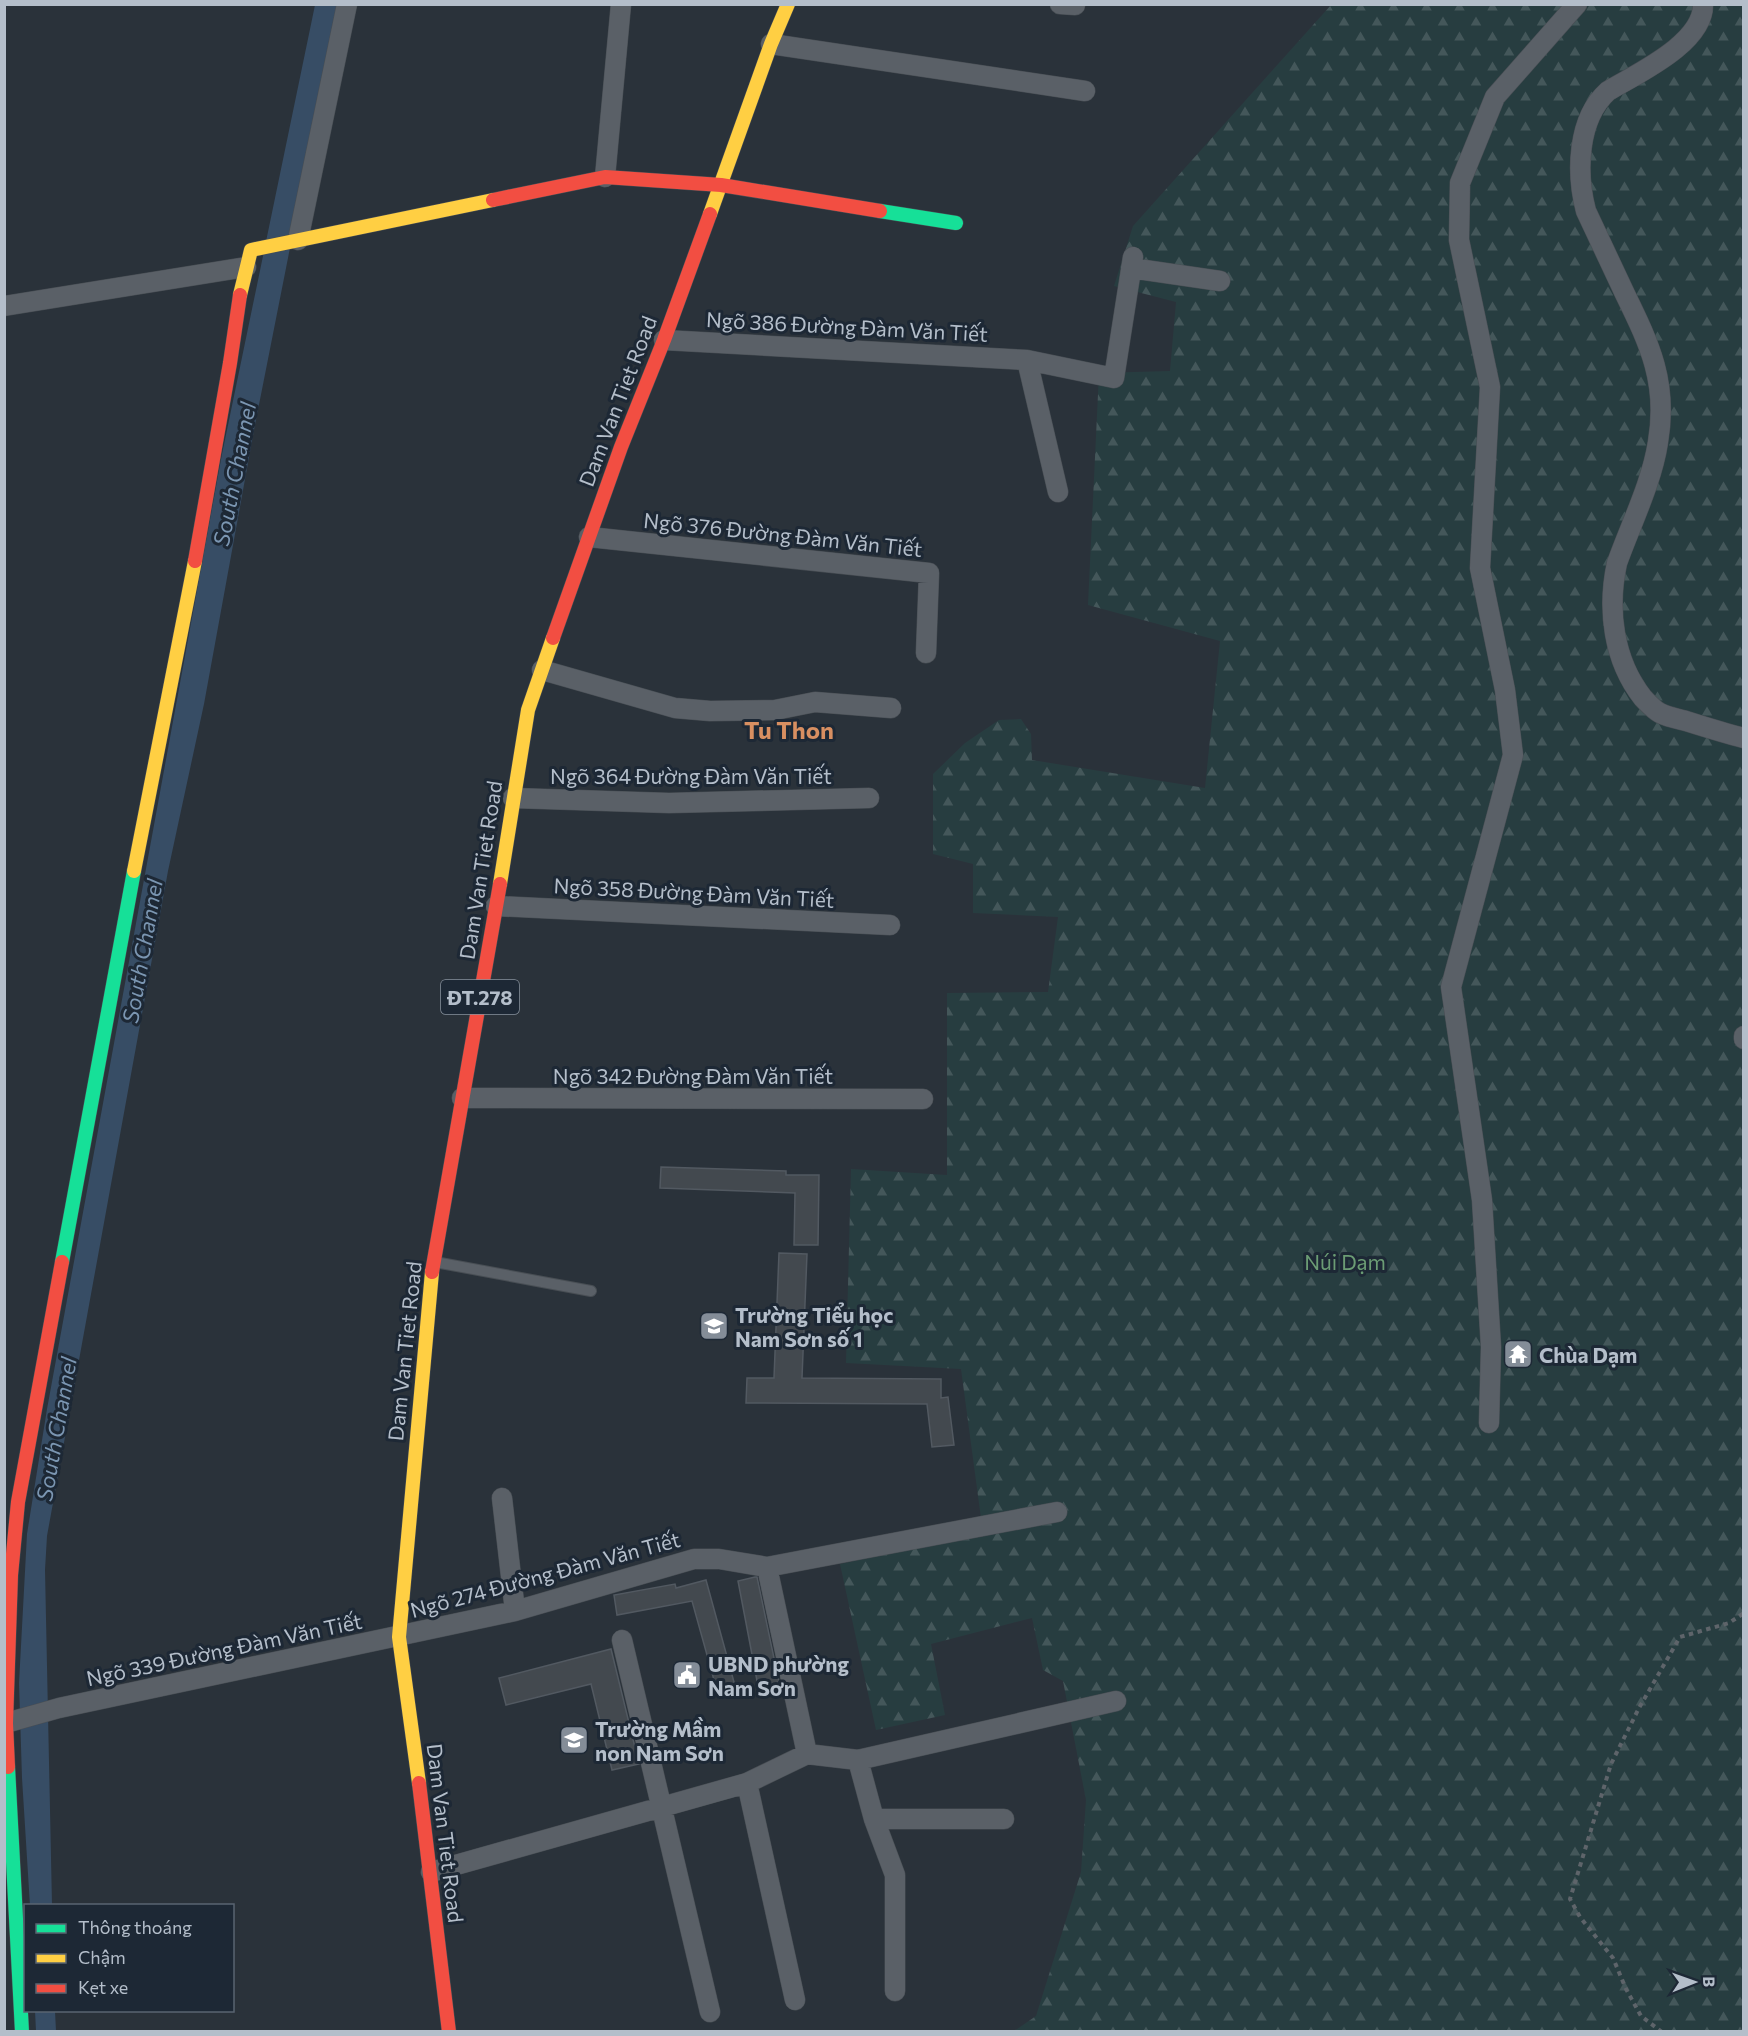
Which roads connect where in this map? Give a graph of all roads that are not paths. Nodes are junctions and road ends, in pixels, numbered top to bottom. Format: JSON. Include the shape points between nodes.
{"nodes":[{"id":1,"x":347,"y":4,"type":"edge"},
{"id":2,"x":621,"y":4,"type":"edge"},
{"id":3,"x":788,"y":4,"type":"edge"},
{"id":4,"x":1577,"y":4,"type":"edge"},
{"id":5,"x":1703,"y":4,"type":"edge"},
{"id":6,"x":771,"y":44,"type":"junction"},
{"id":7,"x":1085,"y":91,"type":"dead end"},
{"id":8,"x":605,"y":177,"type":"junction"},
{"id":9,"x":721,"y":185,"type":"junction"},
{"id":10,"x":956,"y":223,"type":"dead end"},
{"id":11,"x":298,"y":240,"type":"junction"},
{"id":12,"x":248,"y":258,"type":"junction"},
{"id":13,"x":1220,"y":281,"type":"dead end"},
{"id":14,"x":4,"y":306,"type":"edge"},
{"id":15,"x":664,"y":340,"type":"junction"},
{"id":16,"x":1027,"y":360,"type":"junction"},
{"id":17,"x":1059,"y":492,"type":"dead end"},
{"id":18,"x":589,"y":537,"type":"junction"},
{"id":19,"x":926,"y":653,"type":"dead end"},
{"id":20,"x":542,"y":670,"type":"junction"},
{"id":21,"x":891,"y":708,"type":"dead end"},
{"id":22,"x":1743,"y":738,"type":"edge"},
{"id":23,"x":513,"y":798,"type":"junction"},
{"id":24,"x":869,"y":798,"type":"dead end"},
{"id":25,"x":496,"y":906,"type":"junction"},
{"id":26,"x":890,"y":926,"type":"dead end"},
{"id":27,"x":462,"y":1098,"type":"junction"},
{"id":28,"x":923,"y":1099,"type":"dead end"},
{"id":29,"x":433,"y":1262,"type":"junction"},
{"id":30,"x":591,"y":1291,"type":"dead end"},
{"id":31,"x":1489,"y":1423,"type":"dead end"},
{"id":32,"x":502,"y":1498,"type":"dead end"},
{"id":33,"x":1057,"y":1512,"type":"dead end"},
{"id":34,"x":767,"y":1567,"type":"junction"},
{"id":35,"x":514,"y":1611,"type":"junction"},
{"id":36,"x":399,"y":1637,"type":"junction"},
{"id":37,"x":622,"y":1640,"type":"dead end"},
{"id":38,"x":1116,"y":1701,"type":"dead end"},
{"id":39,"x":5,"y":1723,"type":"edge"},
{"id":40,"x":807,"y":1754,"type":"junction"},
{"id":41,"x":858,"y":1760,"type":"junction"},
{"id":42,"x":747,"y":1783,"type":"junction"},
{"id":43,"x":662,"y":1807,"type":"junction"},
{"id":44,"x":874,"y":1819,"type":"junction"},
{"id":45,"x":1004,"y":1819,"type":"dead end"},
{"id":46,"x":431,"y":1872,"type":"junction"},
{"id":47,"x":10,"y":1877,"type":"edge"},
{"id":48,"x":895,"y":1991,"type":"dead end"},
{"id":49,"x":795,"y":2000,"type":"dead end"},
{"id":50,"x":710,"y":2012,"type":"dead end"},
{"id":51,"x":22,"y":2031,"type":"edge"},
{"id":52,"x":449,"y":2031,"type":"edge"}],
"edges":[{"from":1,"to":11,"type":"street"},
{"from":2,"to":8,"type":"street"},
{"from":3,"to":6,"type":"street","name":"Dam Van Tiet Road","number":"ĐT.278"},
{"from":4,"to":31,"type":"street","via":[[1495,97],[1460,183],[1459,240],[1490,387],[1480,568],[1505,690],[1513,755],[1451,987],[1482,1200],[1491,1347]]},
{"from":5,"to":22,"type":"street","via":[[1703,14],[1689,38],[1599,99],[1583,143],[1582,195],[1648,340],[1661,399],[1654,462],[1614,576],[1612,612],[1618,648],[1630,678],[1658,713]]},
{"from":6,"to":7,"type":"street"},
{"from":6,"to":9,"type":"street","name":"Dam Van Tiet Road","number":"ĐT.278"},
{"from":8,"to":9,"type":"street"},
{"from":8,"to":11,"type":"street"},
{"from":9,"to":10,"type":"street"},
{"from":9,"to":15,"type":"street","name":"Dam Van Tiet Road","number":"ĐT.278"},
{"from":11,"to":12,"type":"street"},
{"from":12,"to":14,"type":"street"},
{"from":12,"to":39,"type":"street","via":[[18,1502],[10,1575]]},
{"from":13,"to":16,"type":"street","name":"Ngõ 386 Đường Đàm Văn Tiết","via":[[1132,263],[1114,378]]},
{"from":15,"to":16,"type":"street","name":"Ngõ 386 Đường Đàm Văn Tiết"},
{"from":15,"to":18,"type":"street","name":"Dam Van Tiet Road","number":"ĐT.278"},
{"from":16,"to":17,"type":"street"},
{"from":18,"to":19,"type":"street","name":"Ngõ 376 Đường Đàm Văn Tiết","via":[[930,573]]},
{"from":18,"to":20,"type":"street","name":"Dam Van Tiet Road","number":"ĐT.278"},
{"from":20,"to":21,"type":"street","via":[[675,708],[775,710],[815,702]]},
{"from":20,"to":23,"type":"street","name":"Dam Van Tiet Road","number":"ĐT.278","via":[[528,710]]},
{"from":23,"to":24,"type":"street","name":"Ngõ 364 Đường Đàm Văn Tiết","via":[[669,803]]},
{"from":23,"to":25,"type":"street","name":"Dam Van Tiet Road","number":"ĐT.278"},
{"from":25,"to":26,"type":"street","name":"Ngõ 358 Đường Đàm Văn Tiết"},
{"from":25,"to":27,"type":"street","name":"Dam Van Tiet Road","number":"ĐT.278"},
{"from":27,"to":28,"type":"street","name":"Ngõ 342 Đường Đàm Văn Tiết"},
{"from":27,"to":29,"type":"street","name":"Dam Van Tiet Road","number":"ĐT.278"},
{"from":29,"to":30,"type":"lane"},
{"from":29,"to":36,"type":"street","name":"Dam Van Tiet Road","number":"ĐT.278"},
{"from":32,"to":35,"type":"street"},
{"from":33,"to":34,"type":"street","name":"Ngõ 274 Đường Đàm Văn Tiết"},
{"from":34,"to":35,"type":"street","name":"Ngõ 274 Đường Đàm Văn Tiết","via":[[694,1559]]},
{"from":34,"to":40,"type":"street"},
{"from":35,"to":36,"type":"street","name":"Ngõ 274 Đường Đàm Văn Tiết"},
{"from":36,"to":39,"type":"street","name":"Ngõ 339 Đường Đàm Văn Tiết"},
{"from":36,"to":46,"type":"street","name":"Dam Van Tiet Road","number":"ĐT.278"},
{"from":37,"to":43,"type":"street"},
{"from":38,"to":41,"type":"street"},
{"from":39,"to":47,"type":"street"},
{"from":40,"to":41,"type":"street"},
{"from":40,"to":42,"type":"street"},
{"from":41,"to":44,"type":"street"},
{"from":42,"to":43,"type":"street"},
{"from":42,"to":49,"type":"street"},
{"from":43,"to":46,"type":"street"},
{"from":43,"to":50,"type":"street"},
{"from":44,"to":45,"type":"street"},
{"from":44,"to":48,"type":"street","via":[[895,1875]]},
{"from":46,"to":52,"type":"street","name":"Dam Van Tiet Road","number":"ĐT.278"},
{"from":47,"to":51,"type":"street"}]}
